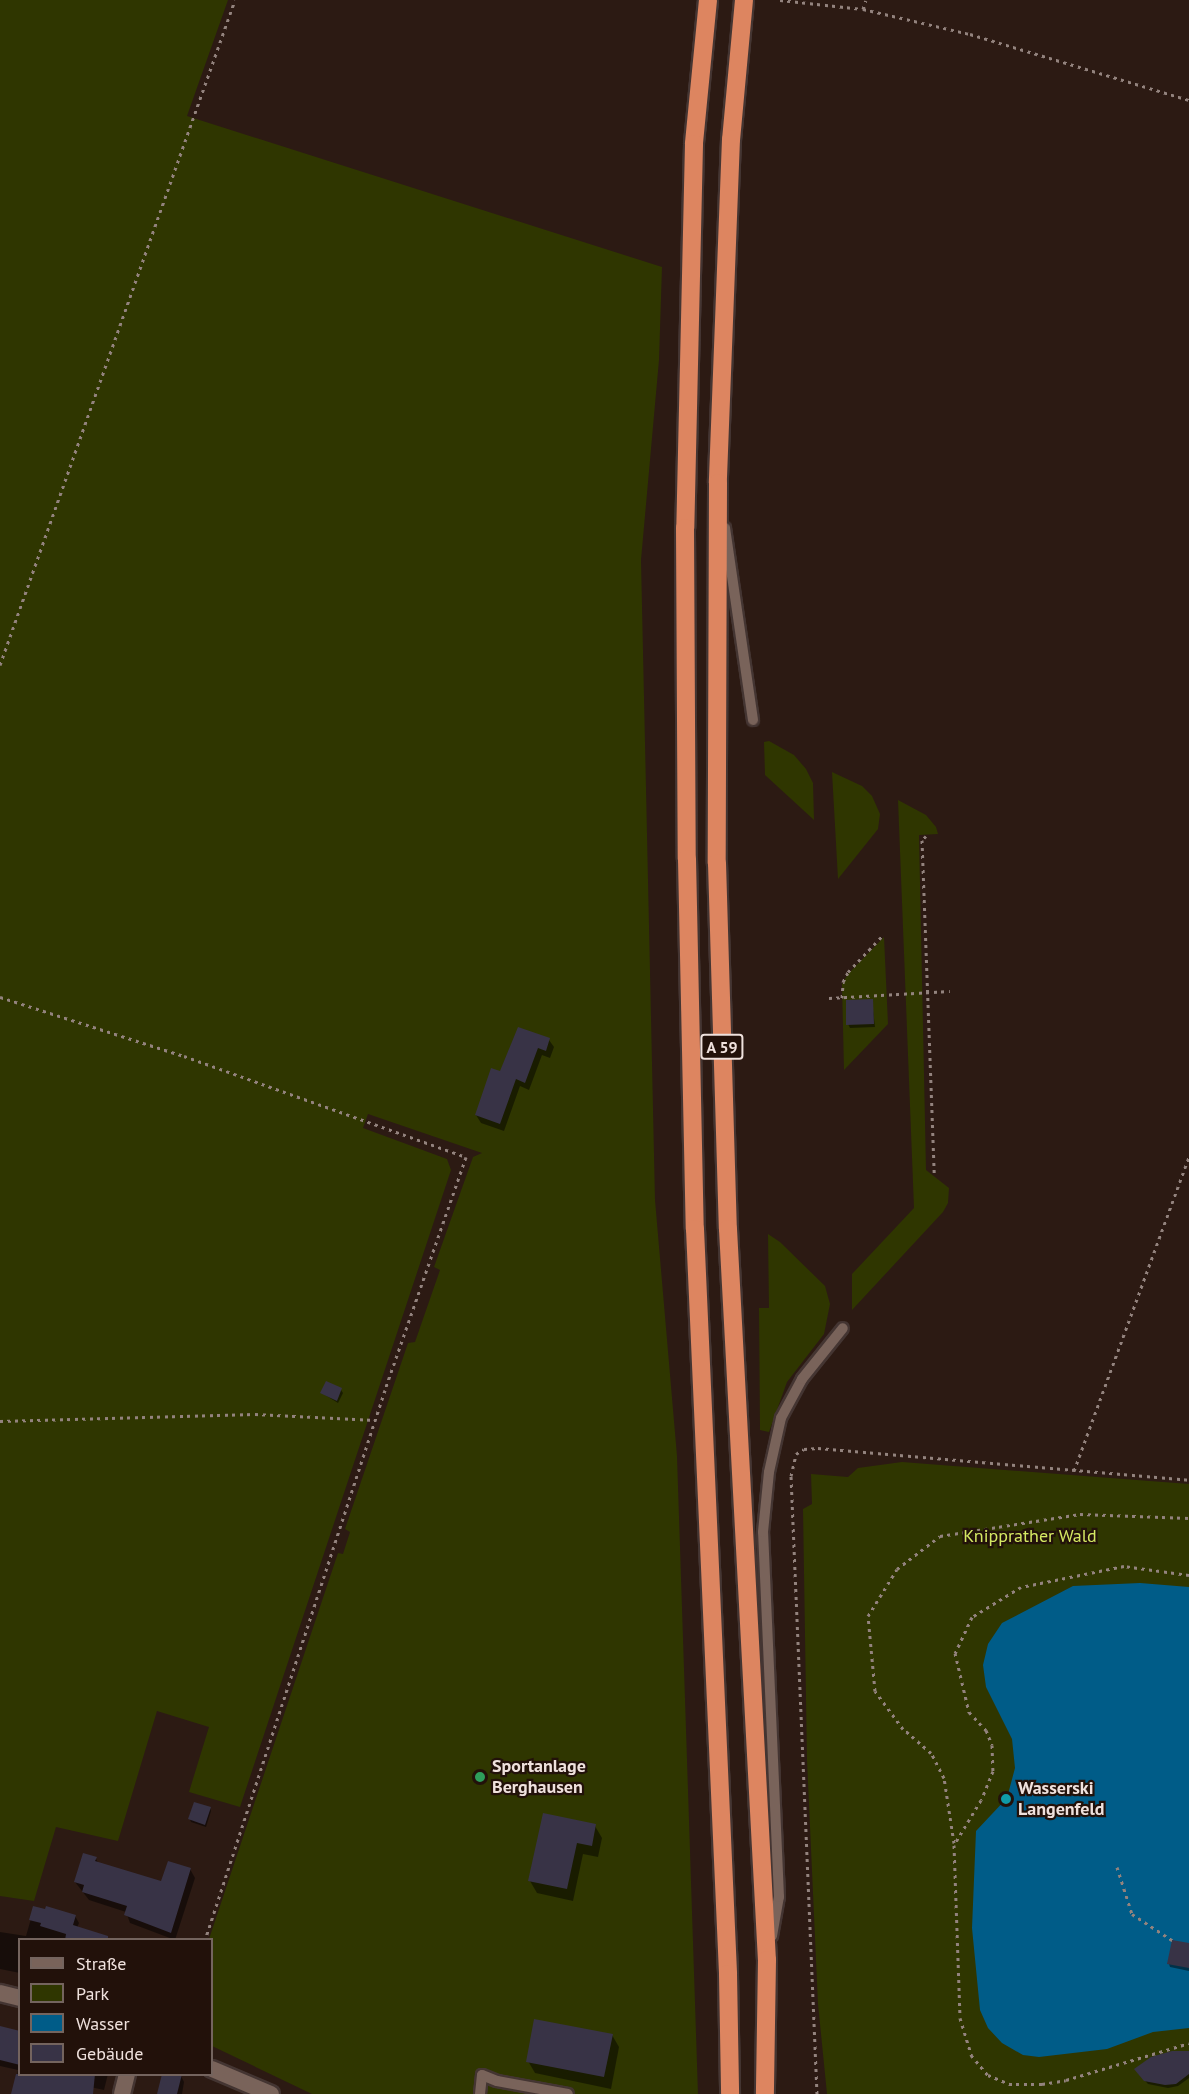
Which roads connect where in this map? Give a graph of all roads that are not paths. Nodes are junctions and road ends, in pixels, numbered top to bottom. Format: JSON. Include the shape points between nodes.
{"nodes":[{"id":1,"x":708,"y":0,"type":"edge"},
{"id":2,"x":744,"y":0,"type":"edge"},
{"id":3,"x":718,"y":483,"type":"junction"},
{"id":4,"x":753,"y":720,"type":"dead end"},
{"id":5,"x":843,"y":1328,"type":"dead end"},
{"id":6,"x":767,"y":1960,"type":"junction"},
{"id":7,"x":0,"y":1993,"type":"edge"},
{"id":8,"x":18,"y":1998,"type":"edge"},
{"id":9,"x":213,"y":2068,"type":"edge"},
{"id":10,"x":126,"y":2076,"type":"edge"},
{"id":11,"x":122,"y":2094,"type":"edge"},
{"id":12,"x":272,"y":2094,"type":"edge"},
{"id":13,"x":480,"y":2094,"type":"edge"},
{"id":14,"x":568,"y":2094,"type":"edge"},
{"id":15,"x":730,"y":2094,"type":"edge"},
{"id":16,"x":765,"y":2094,"type":"edge"}],
"edges":[{"from":1,"to":15,"type":"highway","number":"A 59","via":[[694,144],[685,528],[687,847],[695,1229]]},
{"from":2,"to":3,"type":"highway","number":"A 59","via":[[731,138]]},
{"from":3,"to":4,"type":"lane"},
{"from":3,"to":6,"type":"highway","number":"A 59","via":[[717,864],[728,1217]]},
{"from":5,"to":6,"type":"lane","via":[[802,1379],[781,1418],[769,1472],[764,1532],[779,1897]]},
{"from":6,"to":16,"type":"highway","number":"A 59"},
{"from":7,"to":8,"type":"street"},
{"from":9,"to":12,"type":"street"},
{"from":10,"to":11,"type":"street"},
{"from":13,"to":14,"type":"lane","via":[[482,2075]]}]}
